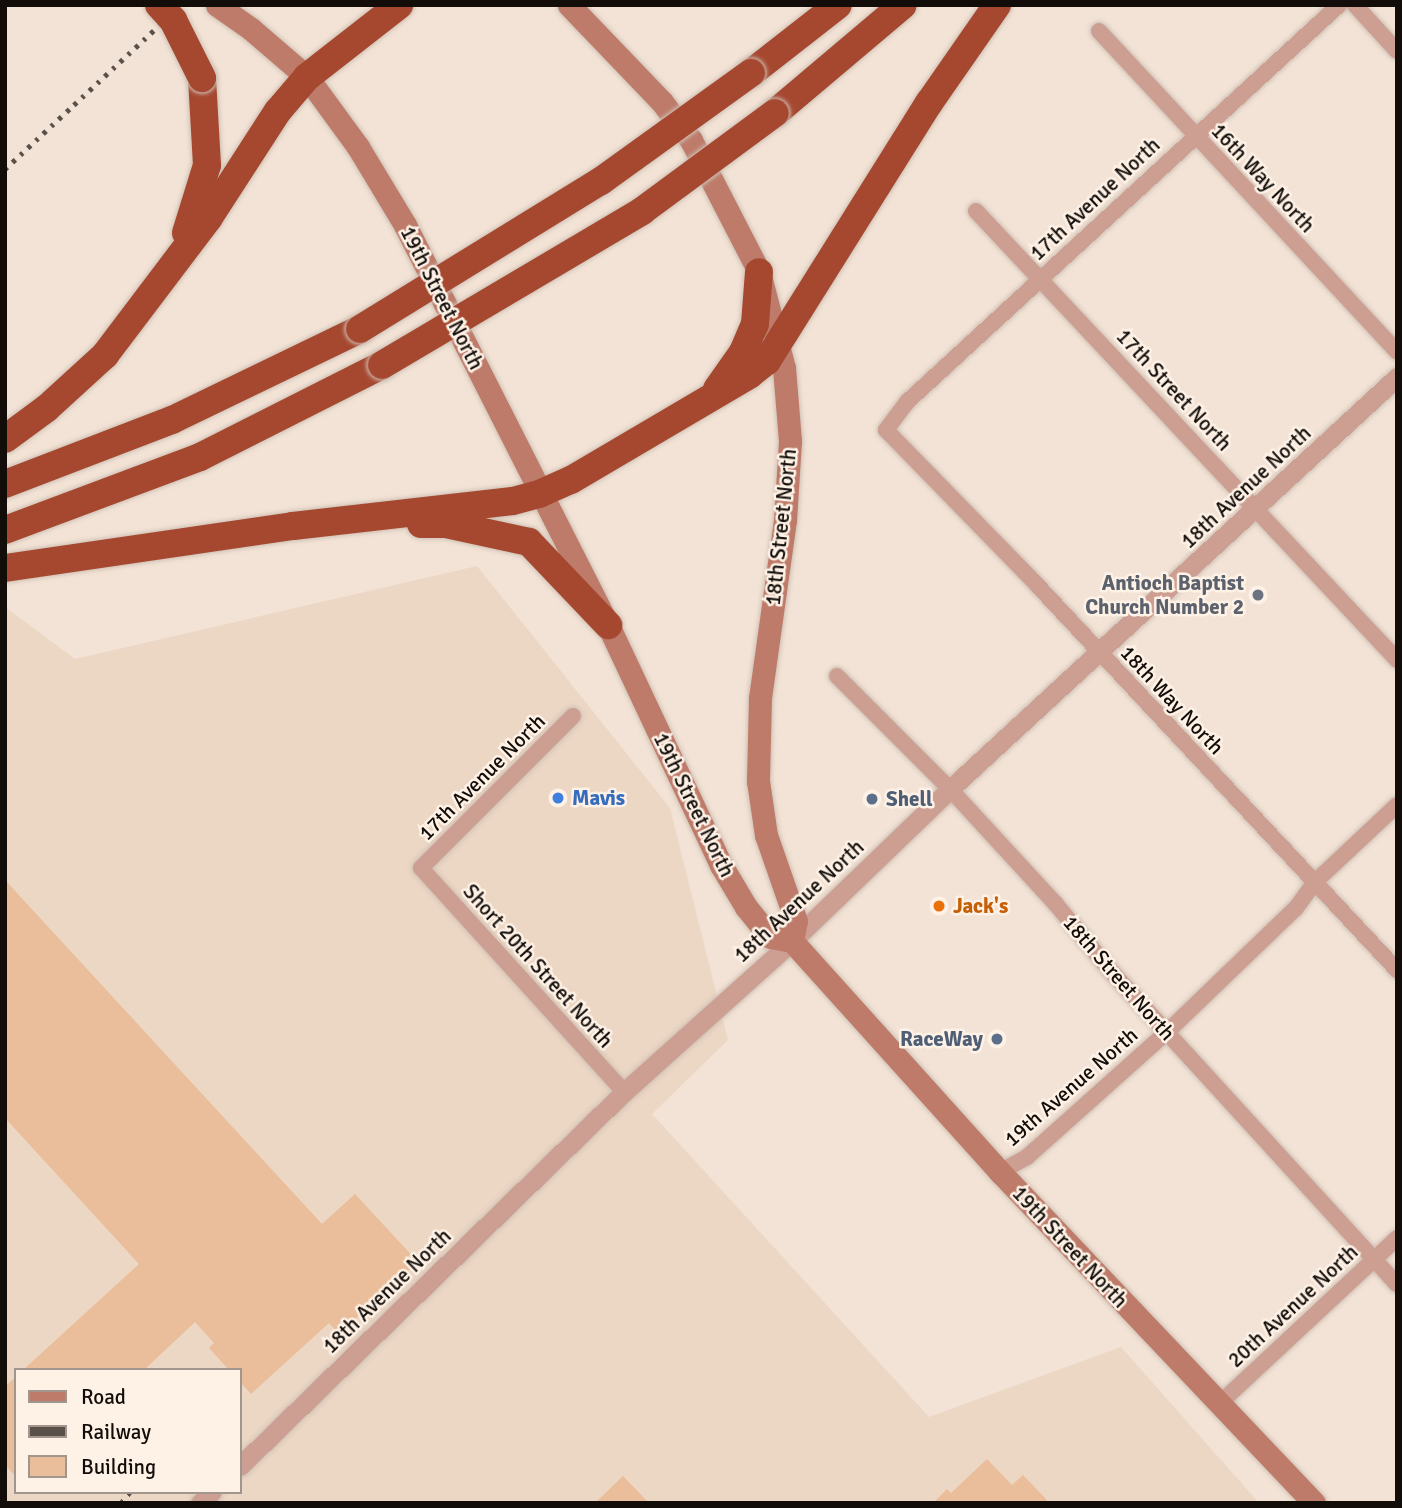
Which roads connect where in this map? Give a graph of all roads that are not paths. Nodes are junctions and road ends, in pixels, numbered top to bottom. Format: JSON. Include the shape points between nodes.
{"nodes":[{"id":1,"x":159,"y":5,"type":"edge"},
{"id":2,"x":217,"y":5,"type":"edge"},
{"id":3,"x":399,"y":5,"type":"edge"},
{"id":4,"x":569,"y":5,"type":"edge"},
{"id":5,"x":838,"y":5,"type":"edge"},
{"id":6,"x":903,"y":5,"type":"edge"},
{"id":7,"x":997,"y":5,"type":"edge"},
{"id":8,"x":1339,"y":5,"type":"edge"},
{"id":9,"x":1355,"y":5,"type":"edge"},
{"id":10,"x":1099,"y":31,"type":"dead end"},
{"id":11,"x":1397,"y":51,"type":"edge"},
{"id":12,"x":307,"y":77,"type":"junction"},
{"id":13,"x":1194,"y":136,"type":"junction"},
{"id":14,"x":976,"y":211,"type":"dead end"},
{"id":15,"x":174,"y":262,"type":"junction"},
{"id":16,"x":759,"y":272,"type":"junction"},
{"id":17,"x":1039,"y":278,"type":"junction"},
{"id":18,"x":778,"y":345,"type":"junction"},
{"id":19,"x":1397,"y":352,"type":"edge"},
{"id":20,"x":1397,"y":377,"type":"edge"},
{"id":21,"x":713,"y":394,"type":"junction"},
{"id":22,"x":886,"y":430,"type":"joint"},
{"id":23,"x":5,"y":439,"type":"edge"},
{"id":24,"x":8,"y":484,"type":"edge"},
{"id":25,"x":539,"y":494,"type":"junction"},
{"id":26,"x":1255,"y":508,"type":"junction"},
{"id":27,"x":293,"y":526,"type":"junction"},
{"id":28,"x":5,"y":530,"type":"edge"},
{"id":29,"x":5,"y":568,"type":"edge"},
{"id":30,"x":608,"y":625,"type":"junction"},
{"id":31,"x":1099,"y":653,"type":"junction"},
{"id":32,"x":1397,"y":660,"type":"edge"},
{"id":33,"x":837,"y":676,"type":"dead end"},
{"id":34,"x":573,"y":716,"type":"dead end"},
{"id":35,"x":950,"y":789,"type":"junction"},
{"id":36,"x":1397,"y":805,"type":"edge"},
{"id":37,"x":421,"y":868,"type":"joint"},
{"id":38,"x":1315,"y":882,"type":"junction"},
{"id":39,"x":792,"y":941,"type":"junction"},
{"id":40,"x":1397,"y":970,"type":"edge"},
{"id":41,"x":1167,"y":1031,"type":"junction"},
{"id":42,"x":624,"y":1092,"type":"junction"},
{"id":43,"x":1000,"y":1172,"type":"junction"},
{"id":44,"x":1397,"y":1238,"type":"edge"},
{"id":45,"x":1373,"y":1259,"type":"junction"},
{"id":46,"x":1397,"y":1284,"type":"edge"},
{"id":47,"x":1219,"y":1405,"type":"junction"},
{"id":48,"x":242,"y":1464,"type":"edge"},
{"id":49,"x":1314,"y":1503,"type":"edge"}],
"edges":[{"from":1,"to":15,"type":"highway","bridge":true,"via":[[173,20],[202,78],[207,165]]},
{"from":2,"to":12,"type":"main road","name":"19th Street North"},
{"from":3,"to":12,"type":"highway"},
{"from":4,"to":16,"type":"main road","name":"18th Street North","via":[[662,102],[691,140]]},
{"from":5,"to":24,"type":"highway","bridge":true,"via":[[601,181],[360,329],[172,420]]},
{"from":6,"to":28,"type":"highway","bridge":true,"via":[[775,113],[642,211],[382,365],[200,457]]},
{"from":7,"to":18,"type":"highway","via":[[929,103]]},
{"from":8,"to":13,"type":"street","name":"17th Avenue North"},
{"from":9,"to":11,"type":"street"},
{"from":10,"to":13,"type":"street","name":"16th Way North"},
{"from":12,"to":15,"type":"highway","via":[[278,111],[208,219]]},
{"from":12,"to":25,"type":"main road","name":"19th Street North","via":[[358,147],[405,225]]},
{"from":13,"to":17,"type":"street","name":"17th Avenue North"},
{"from":13,"to":19,"type":"street","name":"16th Way North"},
{"from":14,"to":17,"type":"street","name":"17th Street North"},
{"from":15,"to":23,"type":"highway","via":[[105,355]]},
{"from":16,"to":18,"type":"main road","name":"18th Street North"},
{"from":16,"to":21,"type":"highway","via":[[755,324],[744,352]]},
{"from":17,"to":22,"type":"street","name":"17th Avenue North","via":[[907,402]]},
{"from":17,"to":26,"type":"street","name":"17th Street North"},
{"from":18,"to":21,"type":"highway","via":[[749,375]]},
{"from":18,"to":39,"type":"main road","name":"18th Street North","via":[[790,441],[785,520],[760,698],[758,781],[766,835],[796,921]]},
{"from":20,"to":26,"type":"street","name":"18th Avenue North"},
{"from":21,"to":25,"type":"highway"},
{"from":22,"to":31,"type":"street","name":"18th Way North"},
{"from":25,"to":27,"type":"highway","via":[[513,501]]},
{"from":25,"to":30,"type":"main road","name":"19th Street North"},
{"from":26,"to":31,"type":"street","name":"18th Avenue North"},
{"from":26,"to":32,"type":"street","name":"17th Street North"},
{"from":27,"to":29,"type":"highway"},
{"from":27,"to":30,"type":"highway","via":[[446,524],[529,542]]},
{"from":30,"to":39,"type":"main road","name":"19th Street North","via":[[721,865],[770,937]]},
{"from":31,"to":35,"type":"street","name":"18th Avenue North"},
{"from":31,"to":38,"type":"street","name":"18th Way North"},
{"from":33,"to":35,"type":"street","name":"18th Street North"},
{"from":34,"to":37,"type":"street","name":"17th Avenue North"},
{"from":35,"to":39,"type":"street","name":"18th Avenue North"},
{"from":35,"to":41,"type":"street","name":"18th Street North"},
{"from":36,"to":38,"type":"street","name":"19th Avenue North"},
{"from":37,"to":42,"type":"street","name":"Short 20th Street North"},
{"from":38,"to":40,"type":"street","name":"18th Way North"},
{"from":38,"to":41,"type":"street","name":"19th Avenue North","via":[[1296,908]]},
{"from":39,"to":42,"type":"street","name":"18th Avenue North"},
{"from":39,"to":43,"type":"main road","name":"19th Street North"},
{"from":41,"to":43,"type":"street","name":"19th Avenue North","via":[[1027,1157]]},
{"from":41,"to":45,"type":"street","name":"18th Street North"},
{"from":42,"to":48,"type":"street","name":"18th Avenue North"},
{"from":43,"to":47,"type":"main road","name":"19th Street North"},
{"from":44,"to":45,"type":"street","name":"20th Avenue North"},
{"from":45,"to":46,"type":"street","name":"18th Street North"},
{"from":45,"to":47,"type":"street","name":"20th Avenue North"},
{"from":47,"to":49,"type":"main road","name":"19th Street North"}]}
